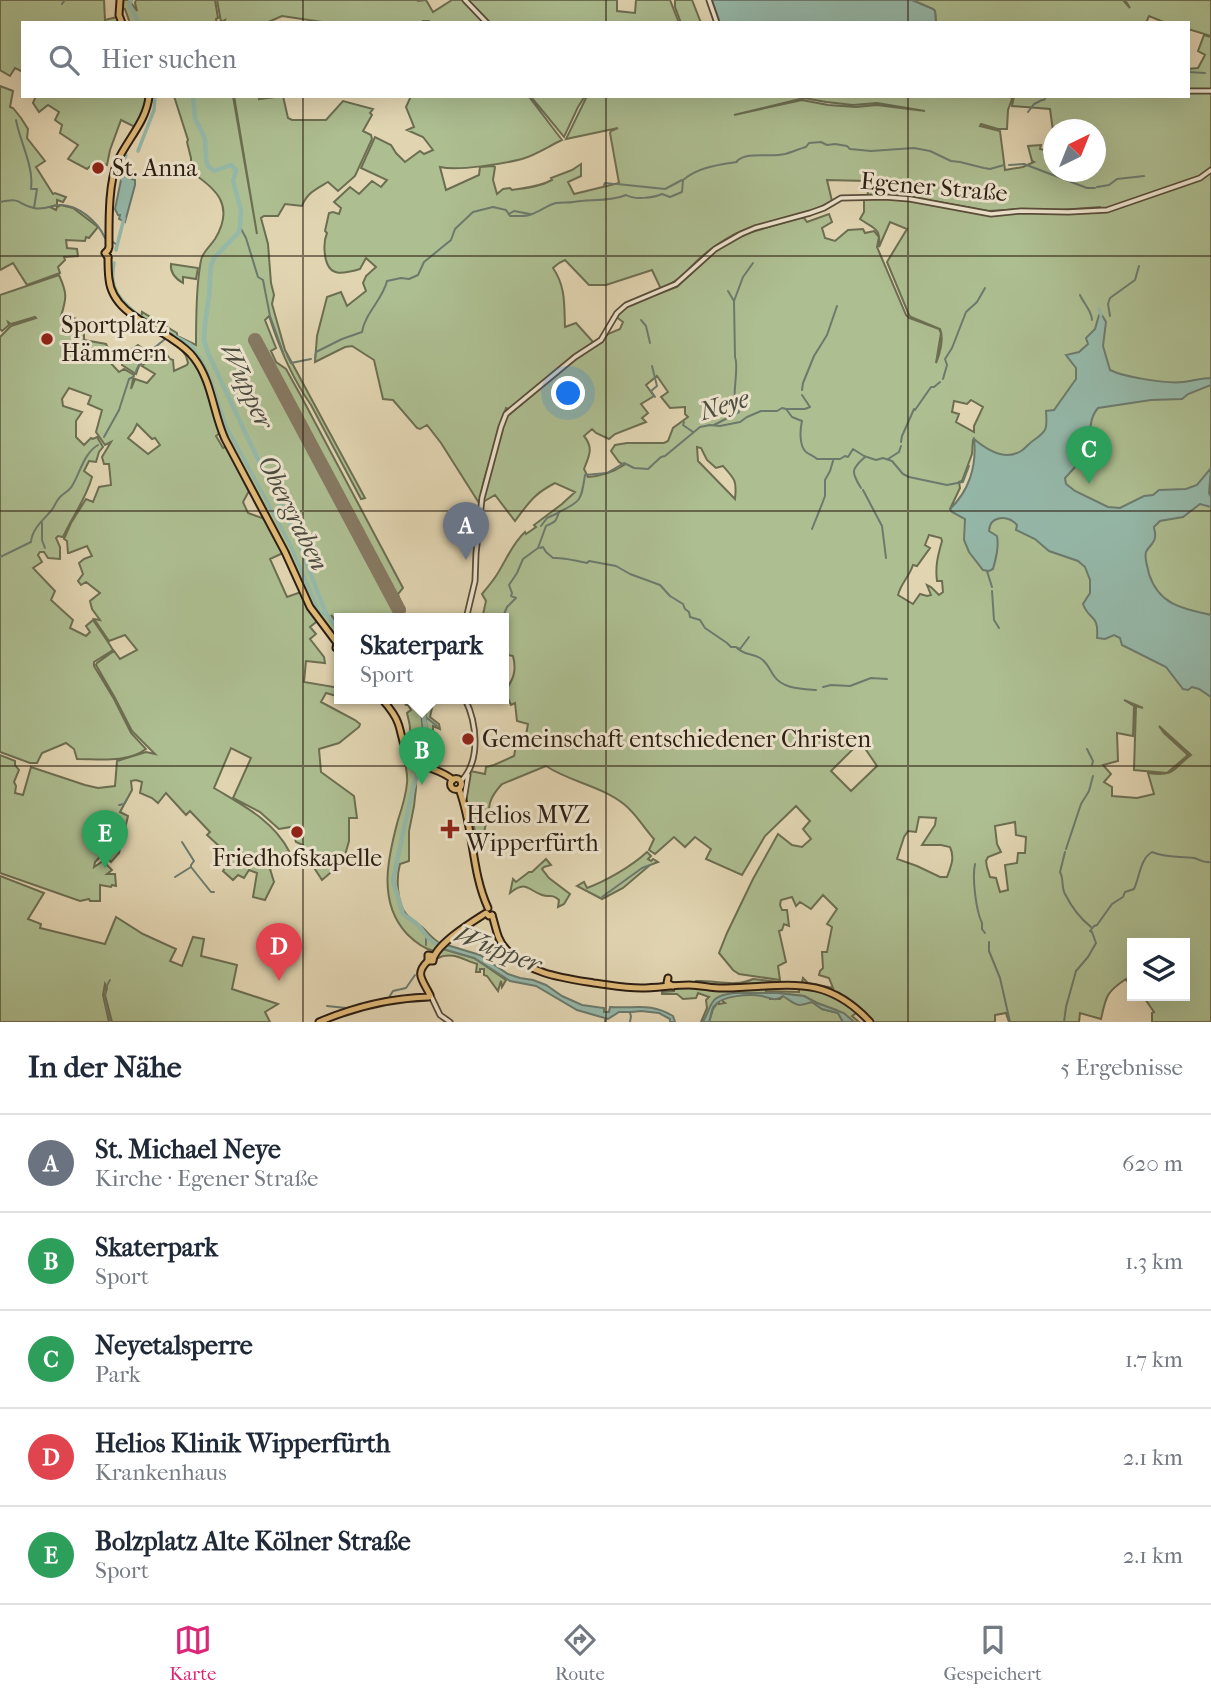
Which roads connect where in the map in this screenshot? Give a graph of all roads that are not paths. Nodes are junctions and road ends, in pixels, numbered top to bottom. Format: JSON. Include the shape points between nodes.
{"nodes":[{"id":1,"x":120,"y":0,"type":"edge"},
{"id":2,"x":465,"y":0,"type":"edge"},
{"id":3,"x":709,"y":0,"type":"edge"},
{"id":4,"x":120,"y":21,"type":"edge"},
{"id":5,"x":484,"y":21,"type":"edge"},
{"id":6,"x":717,"y":21,"type":"edge"},
{"id":7,"x":1190,"y":91,"type":"edge"},
{"id":8,"x":1211,"y":91,"type":"edge"},
{"id":9,"x":149,"y":98,"type":"edge"},
{"id":10,"x":1211,"y":170,"type":"edge"},
{"id":11,"x":467,"y":613,"type":"edge"},
{"id":12,"x":334,"y":637,"type":"edge"},
{"id":13,"x":386,"y":704,"type":"edge"},
{"id":14,"x":467,"y":704,"type":"edge"},
{"id":15,"x":468,"y":774,"type":"junction"},
{"id":16,"x":453,"y":780,"type":"junction"},
{"id":17,"x":461,"y":781,"type":"junction"},
{"id":18,"x":459,"y":789,"type":"junction"},
{"id":19,"x":464,"y":801,"type":"junction"},
{"id":20,"x":487,"y":913,"type":"junction"},
{"id":21,"x":668,"y":978,"type":"dead end"},
{"id":22,"x":673,"y":986,"type":"junction"},
{"id":23,"x":429,"y":993,"type":"junction"},
{"id":24,"x":319,"y":1022,"type":"edge"},
{"id":25,"x":450,"y":1022,"type":"edge"},
{"id":26,"x":870,"y":1022,"type":"edge"}],
"edges":[{"from":1,"to":4,"type":"main road"},
{"from":2,"to":5,"type":"street"},
{"from":3,"to":6,"type":"street"},
{"from":7,"to":8,"type":"street"},
{"from":9,"to":12,"type":"main road","via":[[145,114],[117,163],[110,206],[110,287],[136,317],[195,358],[223,433],[310,607]]},
{"from":10,"to":11,"type":"street","name":"Egener Straße","via":[[1115,208],[1097,210],[991,214],[910,199],[844,197],[810,213],[755,228],[715,249],[676,284],[626,305],[601,340],[504,418],[482,498]]},
{"from":13,"to":16,"type":"main road","via":[[397,719],[406,750],[418,762]]},
{"from":14,"to":15,"type":"street","via":[[474,740]]},
{"from":15,"to":17,"type":"street"},
{"from":15,"to":19,"type":"street"},
{"from":16,"to":17,"type":"main road"},
{"from":16,"to":18,"type":"main road","via":[[452,788]]},
{"from":17,"to":18,"type":"main road"},
{"from":18,"to":19,"type":"main road"},
{"from":19,"to":20,"type":"main road"},
{"from":20,"to":22,"type":"main road","via":[[505,948],[538,971],[611,985]]},
{"from":20,"to":23,"type":"main road","via":[[453,936],[421,968]]},
{"from":21,"to":22,"type":"main road"},
{"from":22,"to":26,"type":"main road","via":[[809,986],[841,998]]},
{"from":23,"to":24,"type":"main road"},
{"from":23,"to":25,"type":"street","via":[[440,1015]]}]}
